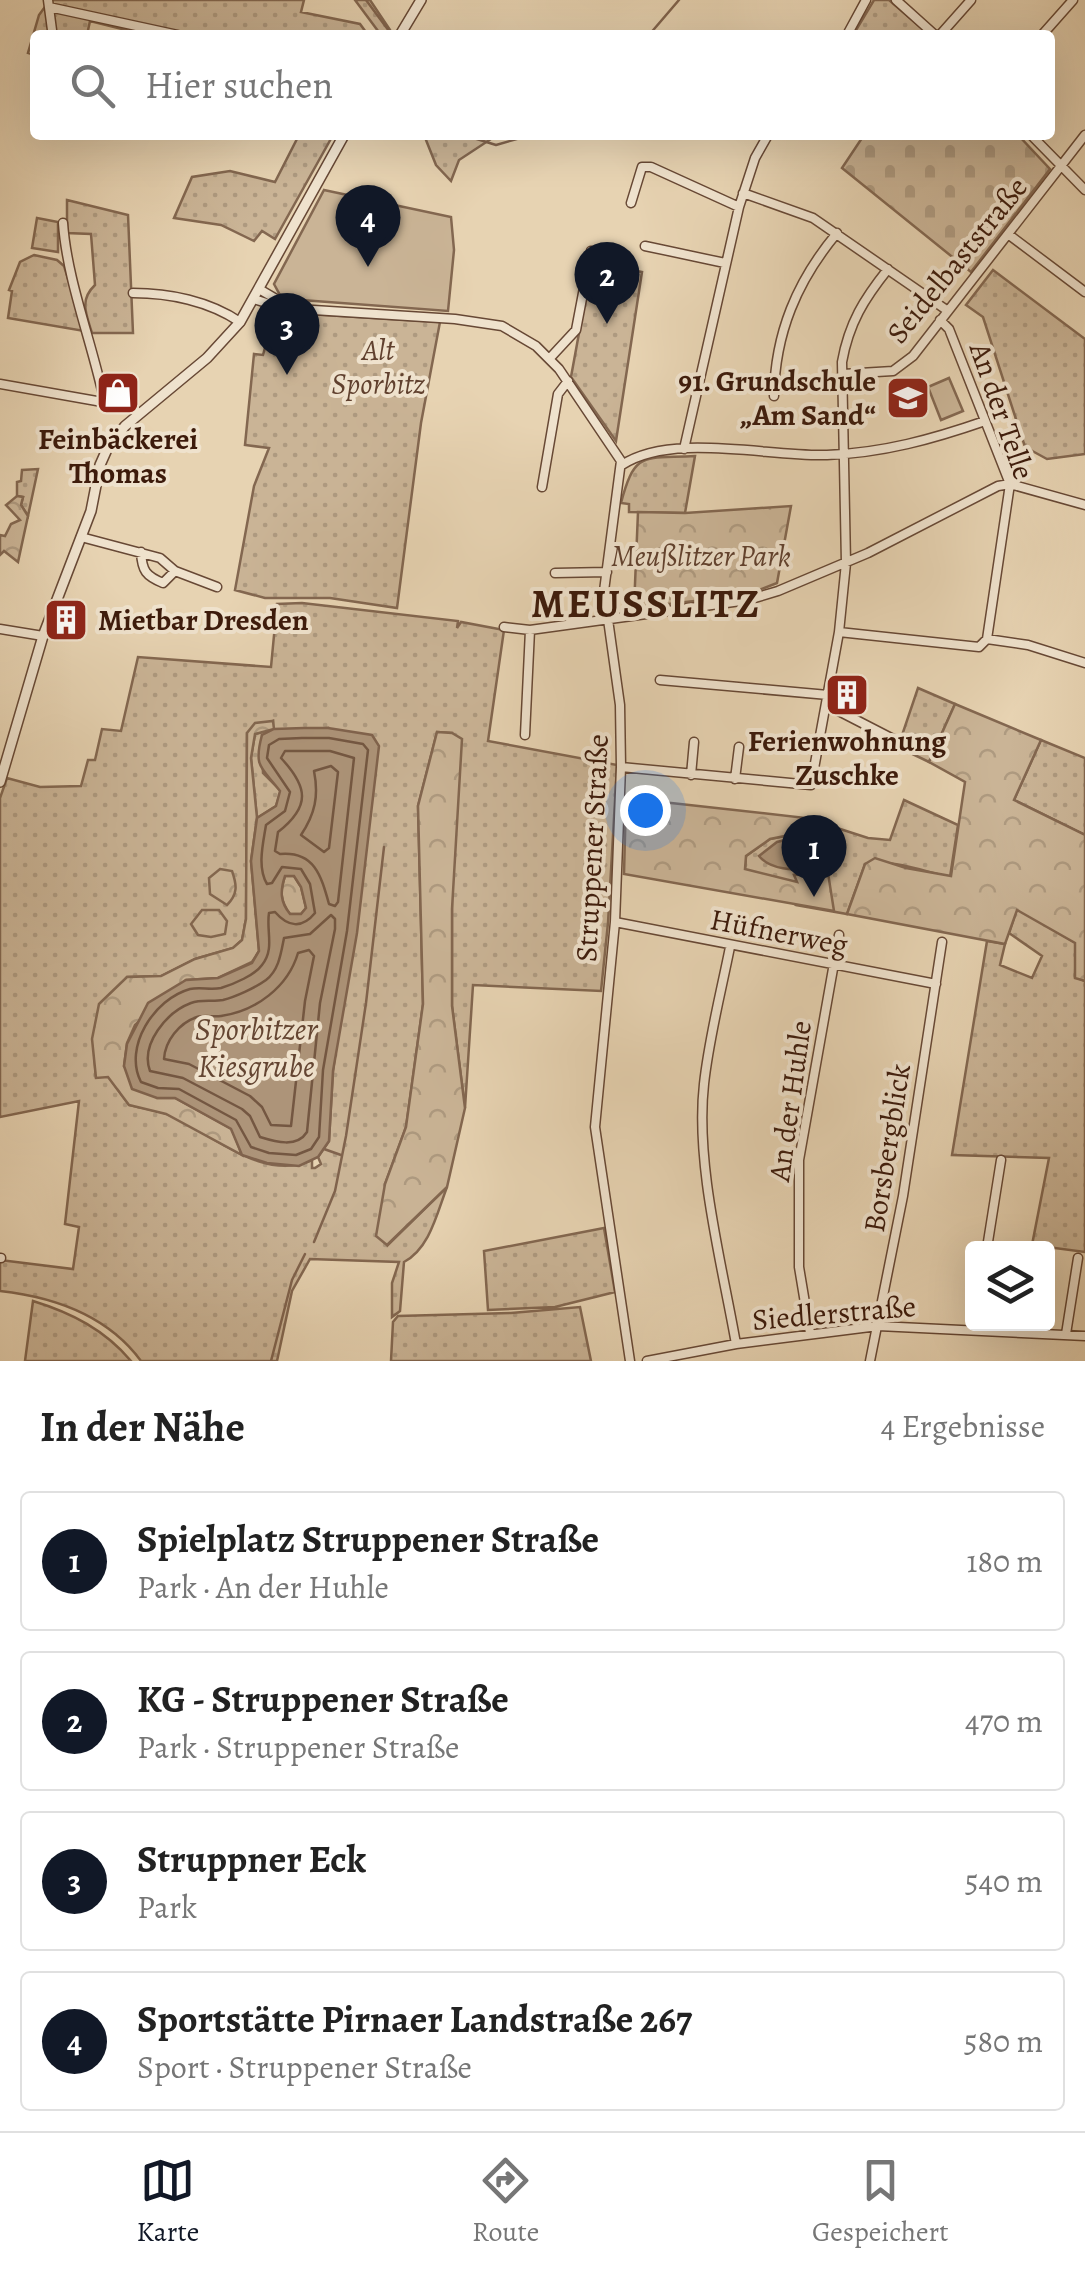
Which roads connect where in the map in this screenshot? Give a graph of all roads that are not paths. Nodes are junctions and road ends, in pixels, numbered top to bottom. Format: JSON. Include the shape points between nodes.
{"nodes":[{"id":1,"x":420,"y":0,"type":"edge"},
{"id":2,"x":866,"y":0,"type":"edge"},
{"id":3,"x":896,"y":0,"type":"edge"},
{"id":4,"x":971,"y":0,"type":"edge"},
{"id":5,"x":1074,"y":0,"type":"edge"},
{"id":6,"x":49,"y":3,"type":"edge"},
{"id":7,"x":52,"y":30,"type":"dead end"},
{"id":8,"x":158,"y":30,"type":"edge"},
{"id":9,"x":403,"y":30,"type":"edge"},
{"id":10,"x":850,"y":30,"type":"edge"},
{"id":11,"x":932,"y":30,"type":"edge"},
{"id":12,"x":943,"y":30,"type":"edge"},
{"id":13,"x":1047,"y":30,"type":"edge"},
{"id":14,"x":1085,"y":136,"type":"edge"},
{"id":15,"x":341,"y":140,"type":"edge"},
{"id":16,"x":765,"y":140,"type":"edge"},
{"id":17,"x":1036,"y":140,"type":"edge"},
{"id":18,"x":1060,"y":166,"type":"junction"},
{"id":19,"x":1085,"y":190,"type":"edge"},
{"id":20,"x":743,"y":193,"type":"junction"},
{"id":21,"x":631,"y":203,"type":"dead end"},
{"id":22,"x":738,"y":207,"type":"junction"},
{"id":23,"x":63,"y":223,"type":"dead end"},
{"id":24,"x":837,"y":233,"type":"junction"},
{"id":25,"x":1008,"y":234,"type":"junction"},
{"id":26,"x":644,"y":246,"type":"dead end"},
{"id":27,"x":590,"y":251,"type":"dead end"},
{"id":28,"x":725,"y":263,"type":"junction"},
{"id":29,"x":888,"y":269,"type":"junction"},
{"id":30,"x":1085,"y":292,"type":"edge"},
{"id":31,"x":132,"y":293,"type":"dead end"},
{"id":32,"x":257,"y":294,"type":"junction"},
{"id":33,"x":948,"y":311,"type":"junction"},
{"id":34,"x":940,"y":320,"type":"junction"},
{"id":35,"x":240,"y":322,"type":"junction"},
{"id":36,"x":550,"y":358,"type":"junction"},
{"id":37,"x":843,"y":374,"type":"junction"},
{"id":38,"x":568,"y":381,"type":"junction"},
{"id":39,"x":0,"y":384,"type":"edge"},
{"id":40,"x":774,"y":396,"type":"dead end"},
{"id":41,"x":105,"y":404,"type":"junction"},
{"id":42,"x":140,"y":413,"type":"junction"},
{"id":43,"x":985,"y":421,"type":"junction"},
{"id":44,"x":684,"y":449,"type":"junction"},
{"id":45,"x":617,"y":452,"type":"junction"},
{"id":46,"x":647,"y":454,"type":"junction"},
{"id":47,"x":844,"y":454,"type":"junction"},
{"id":48,"x":622,"y":465,"type":"junction"},
{"id":49,"x":1010,"y":484,"type":"junction"},
{"id":50,"x":542,"y":487,"type":"dead end"},
{"id":51,"x":1085,"y":505,"type":"edge"},
{"id":52,"x":81,"y":537,"type":"junction"},
{"id":53,"x":141,"y":552,"type":"junction"},
{"id":54,"x":846,"y":564,"type":"junction"},
{"id":55,"x":175,"y":571,"type":"junction"},
{"id":56,"x":607,"y":572,"type":"junction"},
{"id":57,"x":555,"y":573,"type":"dead end"},
{"id":58,"x":218,"y":587,"type":"dead end"},
{"id":59,"x":606,"y":618,"type":"junction"},
{"id":60,"x":504,"y":627,"type":"dead end"},
{"id":61,"x":0,"y":628,"type":"edge"},
{"id":62,"x":530,"y":630,"type":"junction"},
{"id":63,"x":839,"y":632,"type":"junction"},
{"id":64,"x":43,"y":636,"type":"junction"},
{"id":65,"x":988,"y":639,"type":"junction"},
{"id":66,"x":1085,"y":663,"type":"edge"},
{"id":67,"x":660,"y":680,"type":"dead end"},
{"id":68,"x":827,"y":700,"type":"junction"},
{"id":69,"x":525,"y":735,"type":"dead end"},
{"id":70,"x":894,"y":740,"type":"dead end"},
{"id":71,"x":694,"y":742,"type":"dead end"},
{"id":72,"x":739,"y":746,"type":"dead end"},
{"id":73,"x":621,"y":767,"type":"junction"},
{"id":74,"x":691,"y":775,"type":"junction"},
{"id":75,"x":735,"y":779,"type":"junction"},
{"id":76,"x":0,"y":782,"type":"edge"},
{"id":77,"x":615,"y":922,"type":"junction"},
{"id":78,"x":839,"y":935,"type":"dead end"},
{"id":79,"x":942,"y":942,"type":"dead end"},
{"id":80,"x":730,"y":947,"type":"junction"},
{"id":81,"x":835,"y":966,"type":"junction"},
{"id":82,"x":936,"y":984,"type":"junction"},
{"id":83,"x":1001,"y":1160,"type":"dead end"},
{"id":84,"x":987,"y":1241,"type":"edge"},
{"id":85,"x":1078,"y":1258,"type":"dead end"},
{"id":86,"x":878,"y":1326,"type":"junction"},
{"id":87,"x":965,"y":1326,"type":"edge"},
{"id":88,"x":1032,"y":1331,"type":"edge"},
{"id":89,"x":810,"y":1333,"type":"junction"},
{"id":90,"x":1066,"y":1334,"type":"junction"},
{"id":91,"x":1085,"y":1336,"type":"edge"},
{"id":92,"x":736,"y":1344,"type":"junction"},
{"id":93,"x":630,"y":1361,"type":"edge"},
{"id":94,"x":647,"y":1361,"type":"edge"},
{"id":95,"x":870,"y":1361,"type":"edge"}],
"edges":[{"from":1,"to":9,"type":"street"},
{"from":2,"to":10,"type":"street"},
{"from":3,"to":11,"type":"street"},
{"from":4,"to":12,"type":"street"},
{"from":5,"to":13,"type":"street"},
{"from":6,"to":7,"type":"street"},
{"from":6,"to":8,"type":"street"},
{"from":14,"to":18,"type":"street","name":"Seidelbaststraße"},
{"from":15,"to":32,"type":"street"},
{"from":16,"to":20,"type":"street"},
{"from":17,"to":18,"type":"street"},
{"from":18,"to":19,"type":"street"},
{"from":18,"to":25,"type":"street","name":"Seidelbaststraße"},
{"from":20,"to":22,"type":"street"},
{"from":20,"to":24,"type":"street"},
{"from":21,"to":22,"type":"street","via":[[642,167],[651,166]]},
{"from":22,"to":28,"type":"street"},
{"from":23,"to":41,"type":"street"},
{"from":24,"to":29,"type":"street"},
{"from":24,"to":40,"type":"street","via":[[794,300],[774,359]]},
{"from":25,"to":30,"type":"street"},
{"from":25,"to":33,"type":"street","name":"Seidelbaststraße"},
{"from":26,"to":28,"type":"street"},
{"from":27,"to":36,"type":"street","via":[[576,330]]},
{"from":28,"to":44,"type":"street"},
{"from":29,"to":33,"type":"street"},
{"from":29,"to":37,"type":"street","via":[[860,304]]},
{"from":31,"to":35,"type":"street","via":[[193,301]]},
{"from":32,"to":35,"type":"street"},
{"from":32,"to":36,"type":"street","name":"Struppener Straße","via":[[292,308],[494,324]]},
{"from":33,"to":34,"type":"street","name":"Seidelbaststraße"},
{"from":34,"to":37,"type":"street","name":"Seidelbaststraße","via":[[893,371]]},
{"from":34,"to":43,"type":"street","name":"An der Telle"},
{"from":35,"to":42,"type":"street"},
{"from":36,"to":38,"type":"street","name":"Struppener Straße"},
{"from":37,"to":47,"type":"street"},
{"from":38,"to":45,"type":"street","name":"Struppener Straße"},
{"from":38,"to":50,"type":"street","via":[[558,394]]},
{"from":39,"to":41,"type":"street"},
{"from":41,"to":42,"type":"street"},
{"from":42,"to":52,"type":"street","via":[[108,447]]},
{"from":43,"to":47,"type":"street","via":[[902,446]]},
{"from":43,"to":49,"type":"street","name":"An der Telle"},
{"from":44,"to":46,"type":"street"},
{"from":44,"to":47,"type":"street"},
{"from":45,"to":46,"type":"street"},
{"from":45,"to":48,"type":"street","name":"Struppener Straße"},
{"from":46,"to":48,"type":"street"},
{"from":47,"to":54,"type":"street"},
{"from":48,"to":56,"type":"street","name":"Struppener Straße"},
{"from":49,"to":51,"type":"street"},
{"from":49,"to":54,"type":"street"},
{"from":49,"to":65,"type":"street","name":"An der Telle"},
{"from":52,"to":53,"type":"street"},
{"from":52,"to":64,"type":"street"},
{"from":53,"to":55,"type":"street"},
{"from":53,"to":55,"type":"street","via":[[147,576],[163,582]]},
{"from":54,"to":59,"type":"street","via":[[748,600]]},
{"from":54,"to":63,"type":"street"},
{"from":55,"to":58,"type":"street"},
{"from":56,"to":57,"type":"street"},
{"from":56,"to":59,"type":"street","name":"Struppener Straße"},
{"from":59,"to":62,"type":"street"},
{"from":59,"to":73,"type":"street","name":"Struppener Straße","via":[[620,705]]},
{"from":60,"to":62,"type":"street"},
{"from":61,"to":64,"type":"street"},
{"from":62,"to":69,"type":"street"},
{"from":63,"to":65,"type":"street","via":[[979,647]]},
{"from":63,"to":68,"type":"street"},
{"from":64,"to":76,"type":"street"},
{"from":65,"to":66,"type":"street"},
{"from":67,"to":68,"type":"street"},
{"from":68,"to":70,"type":"street"},
{"from":68,"to":75,"type":"street","via":[[811,786]]},
{"from":71,"to":74,"type":"street"},
{"from":72,"to":75,"type":"street"},
{"from":73,"to":74,"type":"street"},
{"from":73,"to":77,"type":"street","name":"Struppener Straße"},
{"from":74,"to":75,"type":"street"},
{"from":77,"to":80,"type":"street","name":"Hüfnerweg"},
{"from":77,"to":93,"type":"street","name":"Struppener Straße","via":[[595,1128]]},
{"from":78,"to":81,"type":"street","name":"An der Huhle"},
{"from":79,"to":82,"type":"street","name":"Borsbergblick"},
{"from":80,"to":81,"type":"street","name":"Hüfnerweg"},
{"from":80,"to":92,"type":"street","via":[[703,1114]]},
{"from":81,"to":82,"type":"street","name":"Hüfnerweg"},
{"from":81,"to":89,"type":"street","name":"An der Huhle","via":[[799,1160],[799,1267]]},
{"from":82,"to":86,"type":"street","name":"Borsbergblick"},
{"from":83,"to":84,"type":"street"},
{"from":85,"to":90,"type":"street"},
{"from":86,"to":87,"type":"street","name":"Siedlerstraße"},
{"from":86,"to":89,"type":"street","name":"Siedlerstraße"},
{"from":86,"to":95,"type":"street","name":"Borsbergblick"},
{"from":88,"to":90,"type":"street","name":"Siedlerstraße"},
{"from":89,"to":92,"type":"street","name":"Siedlerstraße"},
{"from":90,"to":91,"type":"street","name":"Siedlerstraße"},
{"from":92,"to":94,"type":"street","name":"Siedlerstraße"}]}
